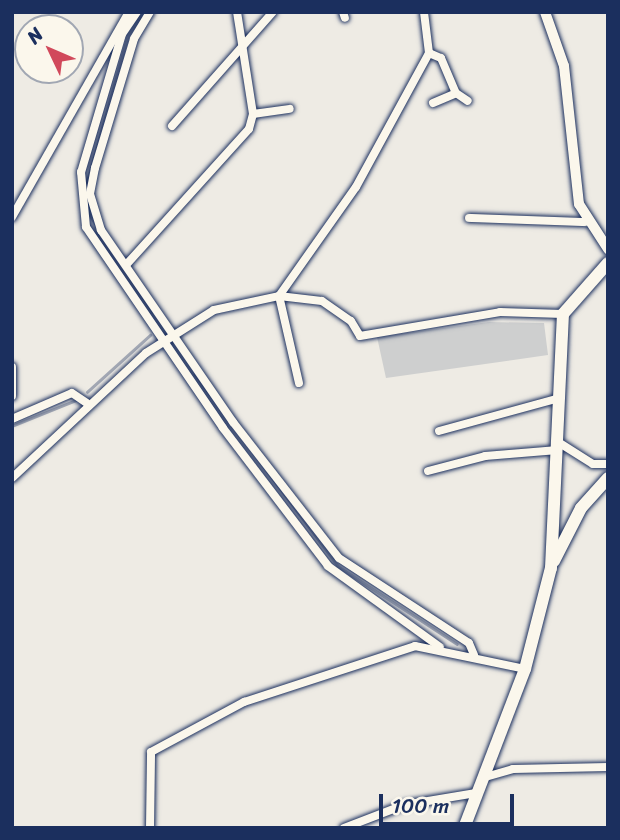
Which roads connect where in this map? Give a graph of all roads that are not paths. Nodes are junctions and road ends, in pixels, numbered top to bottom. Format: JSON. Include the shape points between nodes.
{"nodes":[{"id":1,"x":129,"y":12,"type":"edge"},
{"id":2,"x":137,"y":12,"type":"edge"},
{"id":3,"x":150,"y":12,"type":"edge"},
{"id":4,"x":237,"y":12,"type":"edge"},
{"id":5,"x":273,"y":12,"type":"edge"},
{"id":6,"x":424,"y":12,"type":"edge"},
{"id":7,"x":545,"y":12,"type":"edge"},
{"id":8,"x":243,"y":46,"type":"junction"},
{"id":9,"x":429,"y":53,"type":"junction"},
{"id":10,"x":456,"y":93,"type":"junction"},
{"id":11,"x":468,"y":101,"type":"dead end"},
{"id":12,"x":433,"y":103,"type":"dead end"},
{"id":13,"x":290,"y":109,"type":"dead end"},
{"id":14,"x":253,"y":114,"type":"junction"},
{"id":15,"x":172,"y":127,"type":"dead end"},
{"id":16,"x":12,"y":217,"type":"edge"},
{"id":17,"x":469,"y":218,"type":"dead end"},
{"id":18,"x":585,"y":222,"type":"junction"},
{"id":19,"x":608,"y":249,"type":"edge"},
{"id":20,"x":608,"y":263,"type":"edge"},
{"id":21,"x":126,"y":265,"type":"junction"},
{"id":22,"x":279,"y":296,"type":"junction"},
{"id":23,"x":563,"y":314,"type":"junction"},
{"id":24,"x":175,"y":335,"type":"junction"},
{"id":25,"x":166,"y":341,"type":"junction"},
{"id":26,"x":12,"y":367,"type":"edge"},
{"id":27,"x":299,"y":383,"type":"dead end"},
{"id":28,"x":12,"y":396,"type":"edge"},
{"id":29,"x":560,"y":398,"type":"junction"},
{"id":30,"x":87,"y":403,"type":"junction"},
{"id":31,"x":12,"y":419,"type":"edge"},
{"id":32,"x":439,"y":431,"type":"dead end"},
{"id":33,"x":558,"y":446,"type":"junction"},
{"id":34,"x":608,"y":464,"type":"edge"},
{"id":35,"x":428,"y":471,"type":"dead end"},
{"id":36,"x":608,"y":471,"type":"edge"},
{"id":37,"x":12,"y":478,"type":"edge"},
{"id":38,"x":603,"y":483,"type":"edge"},
{"id":39,"x":551,"y":568,"type":"junction"},
{"id":40,"x":440,"y":647,"type":"junction"},
{"id":41,"x":474,"y":656,"type":"junction"},
{"id":42,"x":526,"y":669,"type":"junction"},
{"id":43,"x":608,"y":767,"type":"edge"},
{"id":44,"x":482,"y":778,"type":"junction"},
{"id":45,"x":476,"y":793,"type":"junction"},
{"id":46,"x":150,"y":828,"type":"edge"},
{"id":47,"x":344,"y":828,"type":"edge"},
{"id":48,"x":464,"y":828,"type":"edge"}],
"edges":[{"from":1,"to":16,"type":"street"},
{"from":2,"to":25,"type":"street","via":[[122,34],[79,192],[93,240]]},
{"from":3,"to":21,"type":"street","via":[[134,39],[92,182],[101,230]]},
{"from":4,"to":8,"type":"street"},
{"from":5,"to":8,"type":"street"},
{"from":6,"to":9,"type":"street"},
{"from":7,"to":18,"type":"main road","via":[[564,66]]},
{"from":8,"to":14,"type":"street"},
{"from":8,"to":15,"type":"street"},
{"from":9,"to":10,"type":"street","via":[[441,58]]},
{"from":9,"to":22,"type":"street","via":[[356,187]]},
{"from":10,"to":11,"type":"street"},
{"from":10,"to":12,"type":"street"},
{"from":13,"to":14,"type":"street"},
{"from":14,"to":21,"type":"street","via":[[249,129]]},
{"from":17,"to":18,"type":"street"},
{"from":18,"to":19,"type":"main road"},
{"from":20,"to":23,"type":"main road"},
{"from":21,"to":24,"type":"street"},
{"from":22,"to":23,"type":"street","via":[[337,308],[359,336],[500,312]]},
{"from":22,"to":24,"type":"street","via":[[214,310]]},
{"from":22,"to":27,"type":"street"},
{"from":23,"to":29,"type":"main road"},
{"from":24,"to":25,"type":"street"},
{"from":24,"to":41,"type":"street","via":[[339,558],[469,643]]},
{"from":25,"to":30,"type":"street"},
{"from":25,"to":40,"type":"street","via":[[328,566]]},
{"from":26,"to":28,"type":"street"},
{"from":29,"to":32,"type":"street"},
{"from":29,"to":33,"type":"main road"},
{"from":30,"to":31,"type":"street","via":[[72,393]]},
{"from":30,"to":37,"type":"street"},
{"from":33,"to":34,"type":"street","via":[[593,464]]},
{"from":33,"to":35,"type":"street","via":[[485,456]]},
{"from":33,"to":39,"type":"main road"},
{"from":36,"to":38,"type":"main road"},
{"from":38,"to":39,"type":"main road"},
{"from":39,"to":42,"type":"main road"},
{"from":40,"to":41,"type":"street"},
{"from":40,"to":46,"type":"street","via":[[415,646],[244,702],[151,752]]},
{"from":41,"to":42,"type":"street"},
{"from":42,"to":44,"type":"main road"},
{"from":43,"to":44,"type":"street","via":[[513,769]]},
{"from":44,"to":45,"type":"main road"},
{"from":45,"to":47,"type":"street","via":[[404,805]]},
{"from":45,"to":48,"type":"main road"}]}
